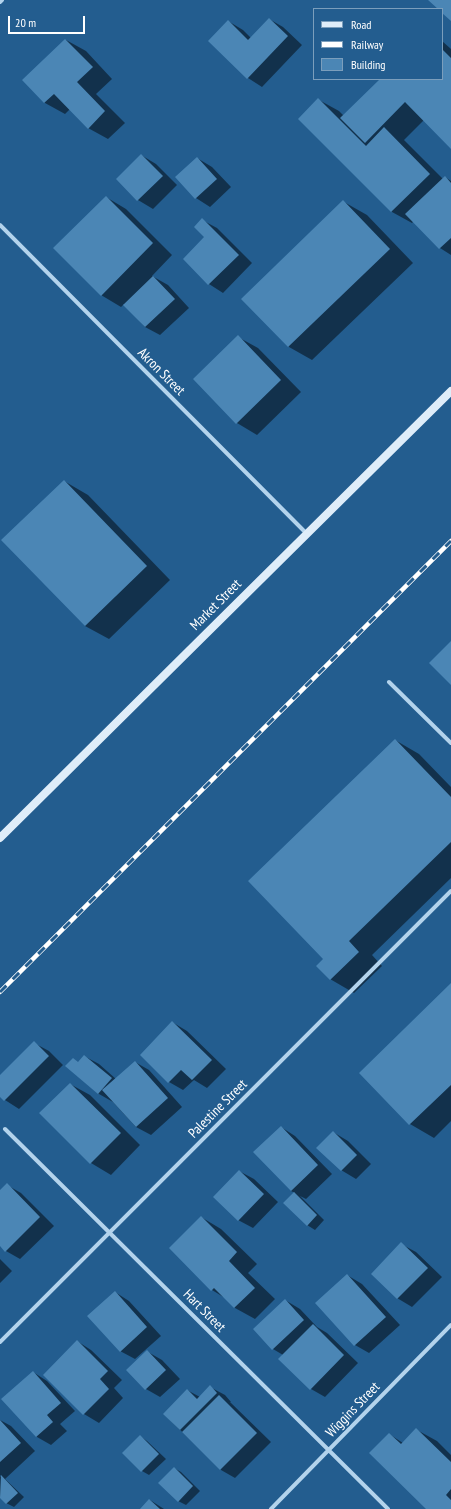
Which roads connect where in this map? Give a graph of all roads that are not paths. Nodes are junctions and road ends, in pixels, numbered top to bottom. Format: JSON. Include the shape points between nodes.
{"nodes":[{"id":1,"x":2,"y":0,"type":"edge"},
{"id":2,"x":0,"y":2,"type":"edge"},
{"id":3,"x":0,"y":225,"type":"edge"},
{"id":4,"x":451,"y":391,"type":"edge"},
{"id":5,"x":307,"y":534,"type":"junction"},
{"id":6,"x":389,"y":682,"type":"dead end"},
{"id":7,"x":451,"y":743,"type":"edge"},
{"id":8,"x":0,"y":838,"type":"edge"},
{"id":9,"x":451,"y":891,"type":"edge"},
{"id":10,"x":5,"y":1129,"type":"dead end"},
{"id":11,"x":109,"y":1233,"type":"junction"},
{"id":12,"x":451,"y":1325,"type":"edge"},
{"id":13,"x":0,"y":1342,"type":"edge"},
{"id":14,"x":329,"y":1451,"type":"junction"},
{"id":15,"x":271,"y":1509,"type":"edge"},
{"id":16,"x":388,"y":1509,"type":"edge"}],
"edges":[{"from":1,"to":2,"type":"street"},
{"from":3,"to":5,"type":"street","name":"Akron Street"},
{"from":4,"to":5,"type":"main road","name":"Market Street"},
{"from":5,"to":8,"type":"main road","name":"Market Street"},
{"from":6,"to":7,"type":"street"},
{"from":9,"to":11,"type":"street","name":"Palestine Street"},
{"from":10,"to":11,"type":"street","name":"Hart Street"},
{"from":11,"to":13,"type":"street","name":"Palestine Street"},
{"from":11,"to":14,"type":"street","name":"Hart Street"},
{"from":12,"to":14,"type":"street","name":"Wiggins Street"},
{"from":14,"to":15,"type":"street","name":"Wiggins Street"},
{"from":14,"to":16,"type":"street","name":"Hart Street"}]}
